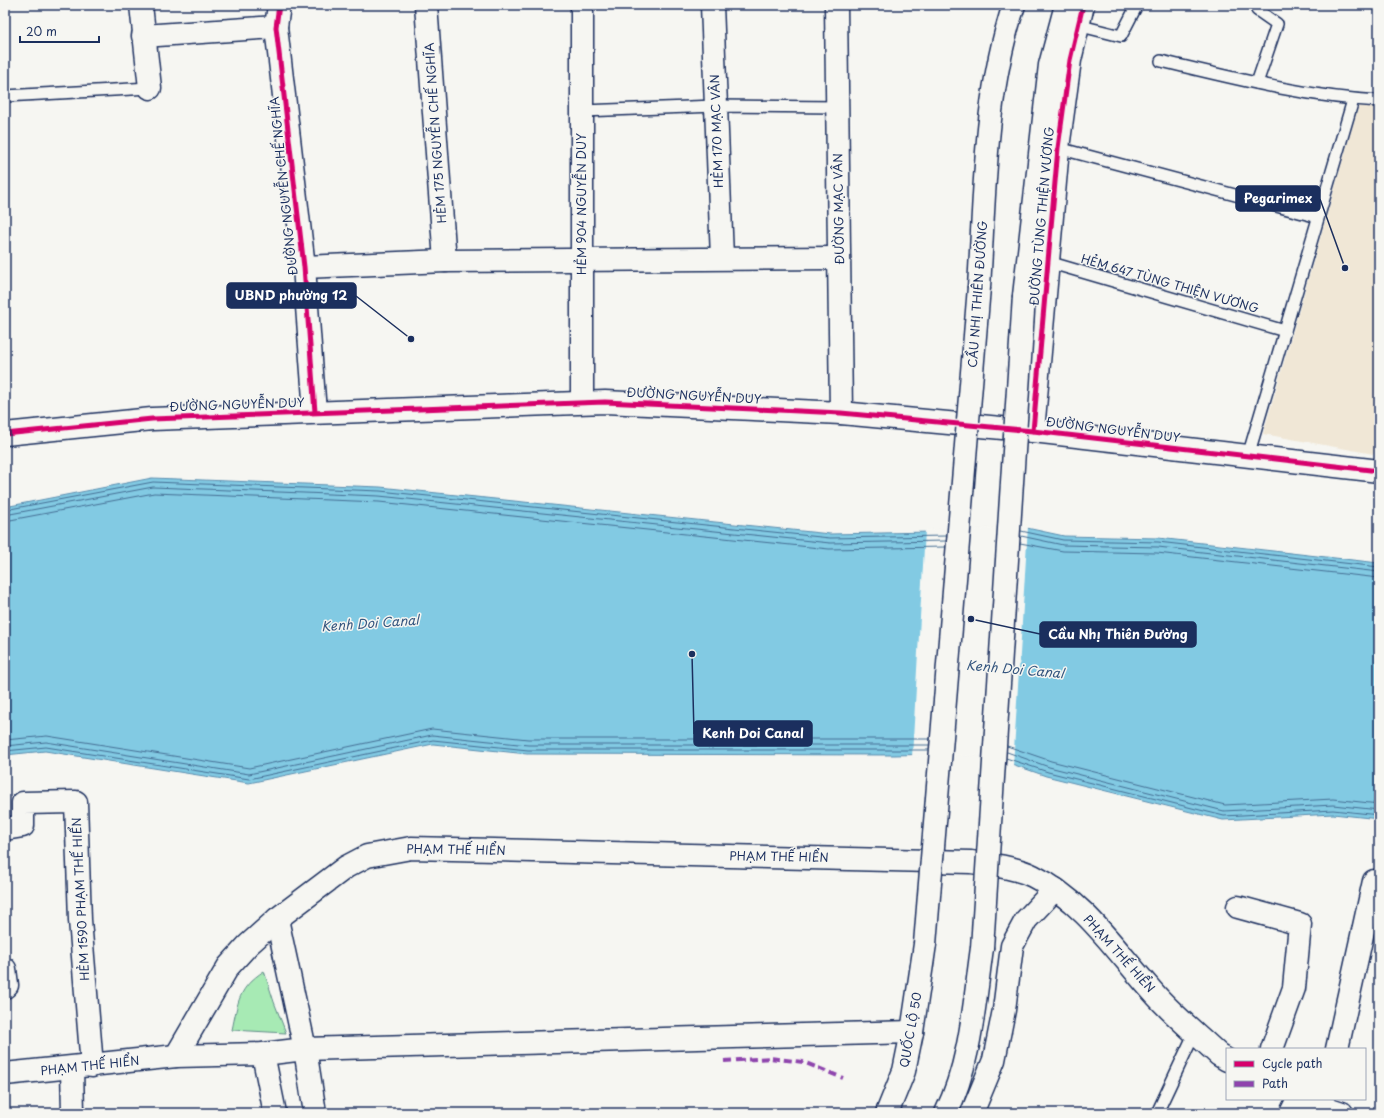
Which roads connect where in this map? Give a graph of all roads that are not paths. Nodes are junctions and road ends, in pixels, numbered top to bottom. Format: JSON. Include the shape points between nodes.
{"nodes":[{"id":1,"x":141,"y":5,"type":"edge"},
{"id":2,"x":279,"y":5,"type":"edge"},
{"id":3,"x":426,"y":5,"type":"edge"},
{"id":4,"x":582,"y":5,"type":"edge"},
{"id":5,"x":712,"y":5,"type":"edge"},
{"id":6,"x":836,"y":5,"type":"edge"},
{"id":7,"x":1014,"y":5,"type":"edge"},
{"id":8,"x":1066,"y":5,"type":"edge"},
{"id":9,"x":1137,"y":5,"type":"edge"},
{"id":10,"x":1256,"y":5,"type":"edge"},
{"id":11,"x":1080,"y":15,"type":"edge"},
{"id":12,"x":276,"y":27,"type":"junction"},
{"id":13,"x":143,"y":36,"type":"junction"},
{"id":14,"x":1161,"y":61,"type":"dead end"},
{"id":15,"x":1257,"y":83,"type":"junction"},
{"id":16,"x":150,"y":88,"type":"joint"},
{"id":17,"x":5,"y":96,"type":"edge"},
{"id":18,"x":1353,"y":100,"type":"junction"},
{"id":19,"x":1379,"y":101,"type":"edge"},
{"id":20,"x":716,"y":106,"type":"junction"},
{"id":21,"x":837,"y":107,"type":"junction"},
{"id":22,"x":582,"y":111,"type":"junction"},
{"id":23,"x":1058,"y":148,"type":"junction"},
{"id":24,"x":1318,"y":217,"type":"junction"},
{"id":25,"x":722,"y":258,"type":"junction"},
{"id":26,"x":839,"y":258,"type":"junction"},
{"id":27,"x":445,"y":261,"type":"junction"},
{"id":28,"x":582,"y":261,"type":"junction"},
{"id":29,"x":1048,"y":262,"type":"junction"},
{"id":30,"x":304,"y":267,"type":"junction"},
{"id":31,"x":1285,"y":331,"type":"junction"},
{"id":32,"x":582,"y":402,"type":"junction"},
{"id":33,"x":315,"y":412,"type":"junction"},
{"id":34,"x":841,"y":413,"type":"junction"},
{"id":35,"x":1033,"y":431,"type":"junction"},
{"id":36,"x":5,"y":434,"type":"edge"},
{"id":37,"x":1248,"y":456,"type":"junction"},
{"id":38,"x":1379,"y":471,"type":"edge"},
{"id":39,"x":5,"y":829,"type":"edge"},
{"id":40,"x":1374,"y":881,"type":"dead end"},
{"id":41,"x":1055,"y":889,"type":"junction"},
{"id":42,"x":1238,"y":907,"type":"dead end"},
{"id":43,"x":277,"y":919,"type":"junction"},
{"id":44,"x":925,"y":944,"type":"joint"},
{"id":45,"x":5,"y":969,"type":"edge"},
{"id":46,"x":5,"y":987,"type":"edge"},
{"id":47,"x":912,"y":1032,"type":"junction"},
{"id":48,"x":1195,"y":1032,"type":"junction"},
{"id":49,"x":1272,"y":1048,"type":"edge"},
{"id":50,"x":1337,"y":1048,"type":"edge"},
{"id":51,"x":305,"y":1049,"type":"junction"},
{"id":52,"x":263,"y":1054,"type":"junction"},
{"id":53,"x":176,"y":1056,"type":"junction"},
{"id":54,"x":1226,"y":1059,"type":"edge"},
{"id":55,"x":82,"y":1067,"type":"junction"},
{"id":56,"x":5,"y":1074,"type":"edge"},
{"id":57,"x":1298,"y":1100,"type":"edge"},
{"id":58,"x":1304,"y":1100,"type":"edge"},
{"id":59,"x":1331,"y":1106,"type":"edge"},
{"id":60,"x":72,"y":1113,"type":"edge"},
{"id":61,"x":275,"y":1113,"type":"edge"},
{"id":62,"x":315,"y":1113,"type":"edge"},
{"id":63,"x":887,"y":1113,"type":"edge"},
{"id":64,"x":946,"y":1113,"type":"edge"},
{"id":65,"x":972,"y":1113,"type":"edge"},
{"id":66,"x":1157,"y":1113,"type":"edge"},
{"id":67,"x":1291,"y":1113,"type":"edge"}],
"edges":[{"from":1,"to":13,"type":"street"},
{"from":2,"to":12,"type":"street","name":"ĐƯỜNG NGUYỄN CHẾ NGHĨA"},
{"from":3,"to":27,"type":"street","name":"HẺM 175 NGUYỄN CHẾ NGHĨA"},
{"from":4,"to":22,"type":"street","name":"HẺM 904 NGUYỄN DUY"},
{"from":5,"to":20,"type":"street","name":"HẺM 170 MẠC VÂN"},
{"from":6,"to":21,"type":"street","name":"ĐƯỜNG MẠC VÂN"},
{"from":7,"to":44,"type":"street","name":"CẦU NHỊ THIÊN ĐƯỜNG","bridge":true,"via":[[990,112],[979,295]]},
{"from":8,"to":64,"type":"street","bridge":true,"via":[[1050,65],[1024,296],[982,948],[970,1040],[957,1090]]},
{"from":9,"to":11,"type":"lane","via":[[1121,36]]},
{"from":10,"to":15,"type":"lane","via":[[1257,10],[1277,24]]},
{"from":11,"to":23,"type":"street","name":"ĐƯỜNG TÙNG THIỆN VƯƠNG","via":[[1070,60]]},
{"from":12,"to":13,"type":"street"},
{"from":12,"to":30,"type":"street","name":"ĐƯỜNG NGUYỄN CHẾ NGHĨA"},
{"from":13,"to":16,"type":"street"},
{"from":14,"to":15,"type":"lane"},
{"from":15,"to":18,"type":"lane"},
{"from":16,"to":17,"type":"lane"},
{"from":18,"to":19,"type":"lane"},
{"from":18,"to":24,"type":"lane"},
{"from":20,"to":21,"type":"lane"},
{"from":20,"to":22,"type":"lane"},
{"from":20,"to":25,"type":"street","name":"HẺM 170 MẠC VÂN"},
{"from":21,"to":26,"type":"street","name":"ĐƯỜNG MẠC VÂN"},
{"from":22,"to":28,"type":"street","name":"HẺM 904 NGUYỄN DUY"},
{"from":23,"to":24,"type":"lane"},
{"from":23,"to":29,"type":"street","name":"ĐƯỜNG TÙNG THIỆN VƯƠNG"},
{"from":24,"to":31,"type":"lane"},
{"from":25,"to":26,"type":"street"},
{"from":25,"to":28,"type":"street"},
{"from":26,"to":34,"type":"street","name":"ĐƯỜNG MẠC VÂN"},
{"from":27,"to":28,"type":"street"},
{"from":27,"to":30,"type":"street"},
{"from":28,"to":32,"type":"street","name":"HẺM 904 NGUYỄN DUY"},
{"from":29,"to":31,"type":"lane","name":"HẺM 647 TÙNG THIỆN VƯƠNG"},
{"from":29,"to":35,"type":"street","name":"ĐƯỜNG TÙNG THIỆN VƯƠNG"},
{"from":30,"to":33,"type":"street","name":"ĐƯỜNG NGUYỄN CHẾ NGHĨA"},
{"from":31,"to":37,"type":"lane"},
{"from":32,"to":33,"type":"street","name":"ĐƯỜNG NGUYỄN DUY"},
{"from":32,"to":34,"type":"street","name":"ĐƯỜNG NGUYỄN DUY"},
{"from":33,"to":36,"type":"street","name":"ĐƯỜNG NGUYỄN DUY","via":[[152,419]]},
{"from":34,"to":35,"type":"street","name":"ĐƯỜNG NGUYỄN DUY"},
{"from":35,"to":37,"type":"street","name":"ĐƯỜNG NGUYỄN DUY"},
{"from":37,"to":38,"type":"street","name":"ĐƯỜNG NGUYỄN DUY"},
{"from":39,"to":55,"type":"street","name":"HẺM 1590 PHẠM THẾ HIỂN","via":[[23,826],[23,804],[76,802]]},
{"from":40,"to":50,"type":"street"},
{"from":41,"to":43,"type":"street","name":"PHẠM THẾ HIỂN","via":[[1033,876],[1009,868],[971,862],[411,848],[367,856],[346,867]]},
{"from":41,"to":48,"type":"street","name":"PHẠM THẾ HIỂN","via":[[1095,923],[1154,993]]},
{"from":41,"to":65,"type":"street","via":[[1026,920],[1012,946],[1004,1010],[994,1060]]},
{"from":42,"to":49,"type":"street","via":[[1300,924],[1294,988]]},
{"from":43,"to":51,"type":"street"},
{"from":43,"to":53,"type":"street","name":"PHẠM THẾ HIỂN","via":[[228,967]]},
{"from":44,"to":47,"type":"street","name":"QUỐC LỘ 50"},
{"from":45,"to":46,"type":"street"},
{"from":47,"to":51,"type":"street","name":"PHẠM THẾ HIỂN"},
{"from":47,"to":63,"type":"street","name":"QUỐC LỘ 50","via":[[904,1071]]},
{"from":48,"to":54,"type":"street","name":"PHẠM THẾ HIỂN"},
{"from":48,"to":66,"type":"lane"},
{"from":51,"to":52,"type":"street","name":"PHẠM THẾ HIỂN"},
{"from":51,"to":62,"type":"street"},
{"from":52,"to":53,"type":"street","name":"PHẠM THẾ HIỂN"},
{"from":52,"to":61,"type":"street"},
{"from":53,"to":55,"type":"street","name":"PHẠM THẾ HIỂN"},
{"from":55,"to":56,"type":"street","name":"PHẠM THẾ HIỂN"},
{"from":55,"to":60,"type":"street"},
{"from":57,"to":67,"type":"street"},
{"from":58,"to":59,"type":"street"}]}
